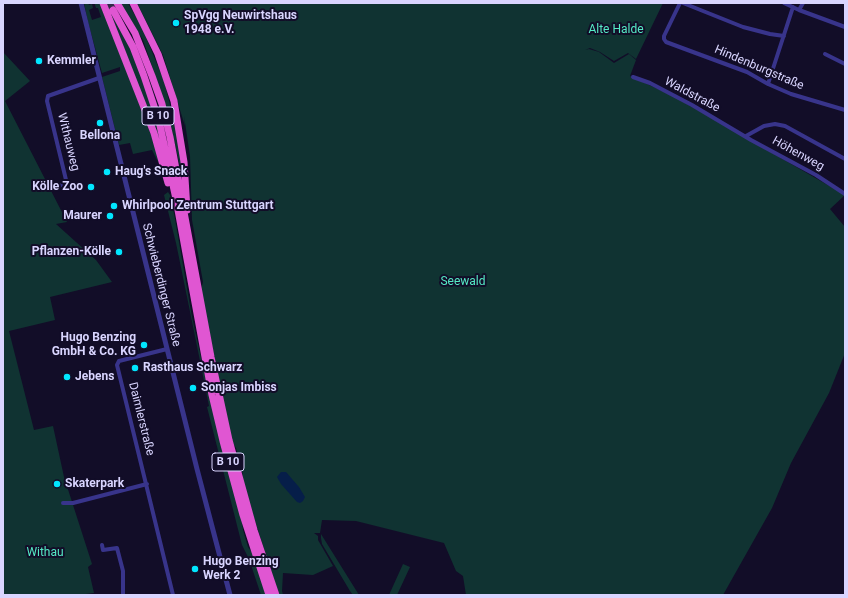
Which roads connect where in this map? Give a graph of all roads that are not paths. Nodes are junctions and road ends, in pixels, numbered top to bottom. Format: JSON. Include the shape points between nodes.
{"nodes":[{"id":1,"x":81,"y":3,"type":"edge"},
{"id":2,"x":103,"y":3,"type":"edge"},
{"id":3,"x":134,"y":3,"type":"edge"},
{"id":4,"x":681,"y":3,"type":"edge"},
{"id":5,"x":784,"y":3,"type":"edge"},
{"id":6,"x":803,"y":3,"type":"edge"},
{"id":7,"x":115,"y":6,"type":"edge"},
{"id":8,"x":794,"y":7,"type":"junction"},
{"id":9,"x":799,"y":10,"type":"junction"},
{"id":10,"x":845,"y":27,"type":"edge"},
{"id":11,"x":784,"y":36,"type":"junction"},
{"id":12,"x":825,"y":54,"type":"dead end"},
{"id":13,"x":845,"y":64,"type":"edge"},
{"id":14,"x":633,"y":77,"type":"dead end"},
{"id":15,"x":99,"y":78,"type":"junction"},
{"id":16,"x":768,"y":84,"type":"junction"},
{"id":17,"x":845,"y":110,"type":"edge"},
{"id":18,"x":741,"y":133,"type":"joint"},
{"id":19,"x":746,"y":136,"type":"junction"},
{"id":20,"x":845,"y":159,"type":"edge"},
{"id":21,"x":58,"y":186,"type":"dead end"},
{"id":22,"x":845,"y":194,"type":"edge"},
{"id":23,"x":186,"y":218,"type":"junction"},
{"id":24,"x":182,"y":230,"type":"junction"},
{"id":25,"x":167,"y":349,"type":"junction"},
{"id":26,"x":147,"y":484,"type":"junction"},
{"id":27,"x":63,"y":503,"type":"dead end"},
{"id":28,"x":102,"y":545,"type":"dead end"},
{"id":29,"x":123,"y":595,"type":"edge"},
{"id":30,"x":173,"y":595,"type":"edge"},
{"id":31,"x":230,"y":595,"type":"edge"},
{"id":32,"x":269,"y":595,"type":"edge"},
{"id":33,"x":276,"y":595,"type":"edge"}],
"edges":[{"from":1,"to":15,"type":"street","name":"Schwieberdinger Straße"},
{"from":2,"to":24,"type":"highway","number":"B 10","via":[[154,133],[177,220]]},
{"from":3,"to":23,"type":"highway","number":"B 10","via":[[158,54],[174,101],[184,162],[188,206]]},
{"from":4,"to":11,"type":"street","via":[[743,27]]},
{"from":4,"to":16,"type":"street","name":"Hindenburgstraße","via":[[664,36],[666,42],[747,72]]},
{"from":5,"to":8,"type":"street"},
{"from":6,"to":9,"type":"street"},
{"from":7,"to":23,"type":"highway","number":"B 10","via":[[135,32],[162,104]]},
{"from":7,"to":24,"type":"highway","number":"B 10","via":[[156,109]]},
{"from":8,"to":9,"type":"street"},
{"from":8,"to":11,"type":"street"},
{"from":9,"to":10,"type":"street"},
{"from":11,"to":16,"type":"street"},
{"from":12,"to":13,"type":"street"},
{"from":14,"to":18,"type":"street","name":"Waldstraße","via":[[680,98]]},
{"from":15,"to":21,"type":"street","name":"Withauweg","via":[[48,96],[47,101],[67,184]]},
{"from":15,"to":25,"type":"street","name":"Schwieberdinger Straße"},
{"from":16,"to":17,"type":"street","name":"Hindenburgstraße","via":[[791,94]]},
{"from":18,"to":19,"type":"street","name":"Höhenweg"},
{"from":19,"to":20,"type":"street","via":[[764,126],[785,126]]},
{"from":19,"to":22,"type":"street","name":"Höhenweg"},
{"from":23,"to":33,"type":"highway","number":"B 10","via":[[228,440]]},
{"from":24,"to":32,"type":"highway","number":"B 10","via":[[221,433],[243,515]]},
{"from":25,"to":26,"type":"street","name":"Daimlerstraße","via":[[118,361],[117,365]]},
{"from":25,"to":31,"type":"street","name":"Schwieberdinger Straße"},
{"from":26,"to":27,"type":"street"},
{"from":26,"to":30,"type":"street","name":"Daimlerstraße"},
{"from":28,"to":29,"type":"street","via":[[103,550],[118,548],[123,571]]}]}
